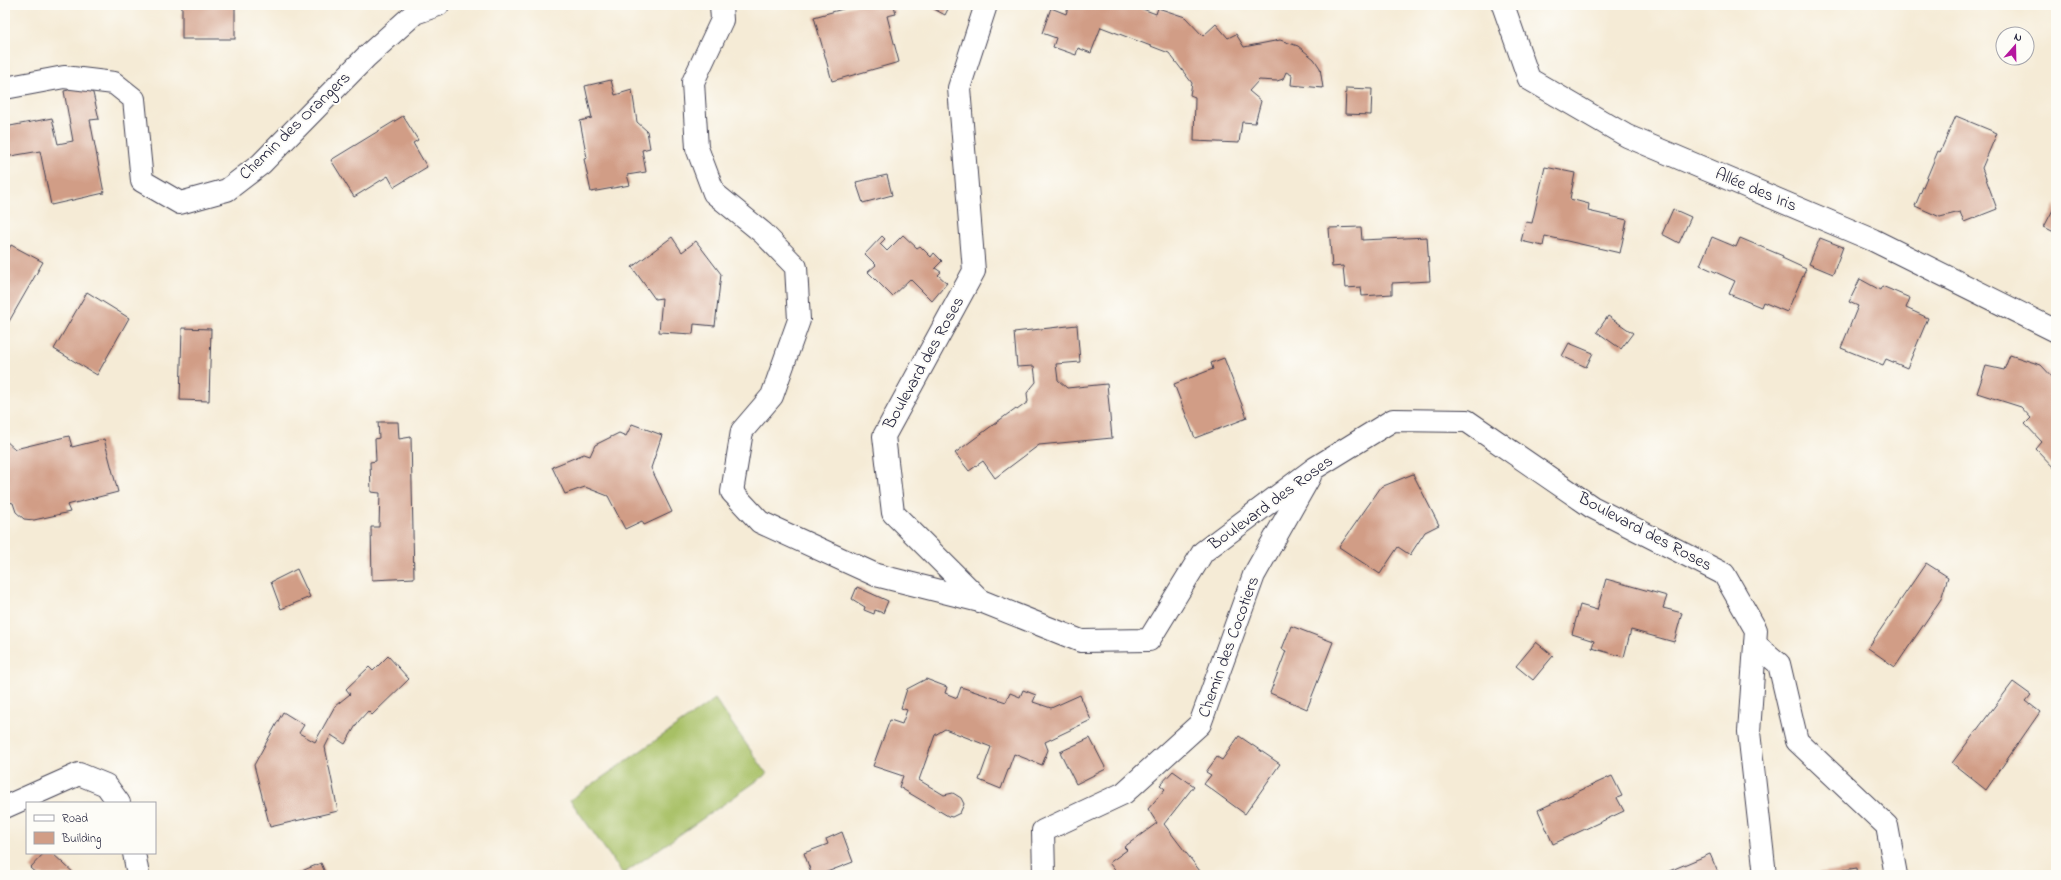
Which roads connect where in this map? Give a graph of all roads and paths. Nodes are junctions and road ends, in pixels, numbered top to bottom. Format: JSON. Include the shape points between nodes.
{"nodes":[{"id":1,"x":438,"y":5,"type":"edge"},
{"id":2,"x":720,"y":5,"type":"edge"},
{"id":3,"x":986,"y":5,"type":"edge"},
{"id":4,"x":1503,"y":5,"type":"edge"},
{"id":5,"x":5,"y":88,"type":"edge"},
{"id":6,"x":2056,"y":331,"type":"edge"},
{"id":7,"x":1315,"y":468,"type":"junction"},
{"id":8,"x":980,"y":601,"type":"junction"},
{"id":9,"x":1755,"y":644,"type":"junction"},
{"id":10,"x":118,"y":802,"type":"edge"},
{"id":11,"x":5,"y":807,"type":"edge"},
{"id":12,"x":134,"y":854,"type":"edge"},
{"id":13,"x":138,"y":875,"type":"edge"},
{"id":14,"x":1044,"y":875,"type":"edge"},
{"id":15,"x":1765,"y":875,"type":"edge"},
{"id":16,"x":1896,"y":875,"type":"edge"}],
"edges":[{"from":1,"to":5,"type":"street","name":"Chemin des Orangers","via":[[415,13],[376,47],[261,164],[226,190],[180,203],[142,182],[134,99],[114,83],[64,77]]},
{"from":2,"to":8,"type":"street","via":[[722,20],[693,82],[697,148],[714,193],[763,233],[796,267],[799,320],[772,396],[742,431],[732,492],[760,522],[876,575]]},
{"from":3,"to":8,"type":"street","name":"Boulevard des Roses","via":[[959,88],[974,271],[884,436],[893,513]]},
{"from":4,"to":6,"type":"street","name":"Allée des Iris","via":[[1529,80],[1627,136],[1872,240]]},
{"from":7,"to":8,"type":"street","name":"Boulevard des Roses","via":[[1203,552],[1149,640],[1081,641]]},
{"from":7,"to":9,"type":"street","name":"Boulevard des Roses","via":[[1393,420],[1466,421],[1592,507],[1724,574],[1756,630]]},
{"from":7,"to":14,"type":"street","name":"Chemin des Cocotiers","via":[[1254,575],[1200,724],[1124,793],[1043,831]]},
{"from":9,"to":15,"type":"street","name":"Boulevard des Roses","via":[[1749,732]]},
{"from":9,"to":16,"type":"street","via":[[1779,664],[1797,741],[1888,826]]},
{"from":10,"to":11,"type":"street","via":[[106,784],[79,774]]},
{"from":12,"to":13,"type":"street"}]}
